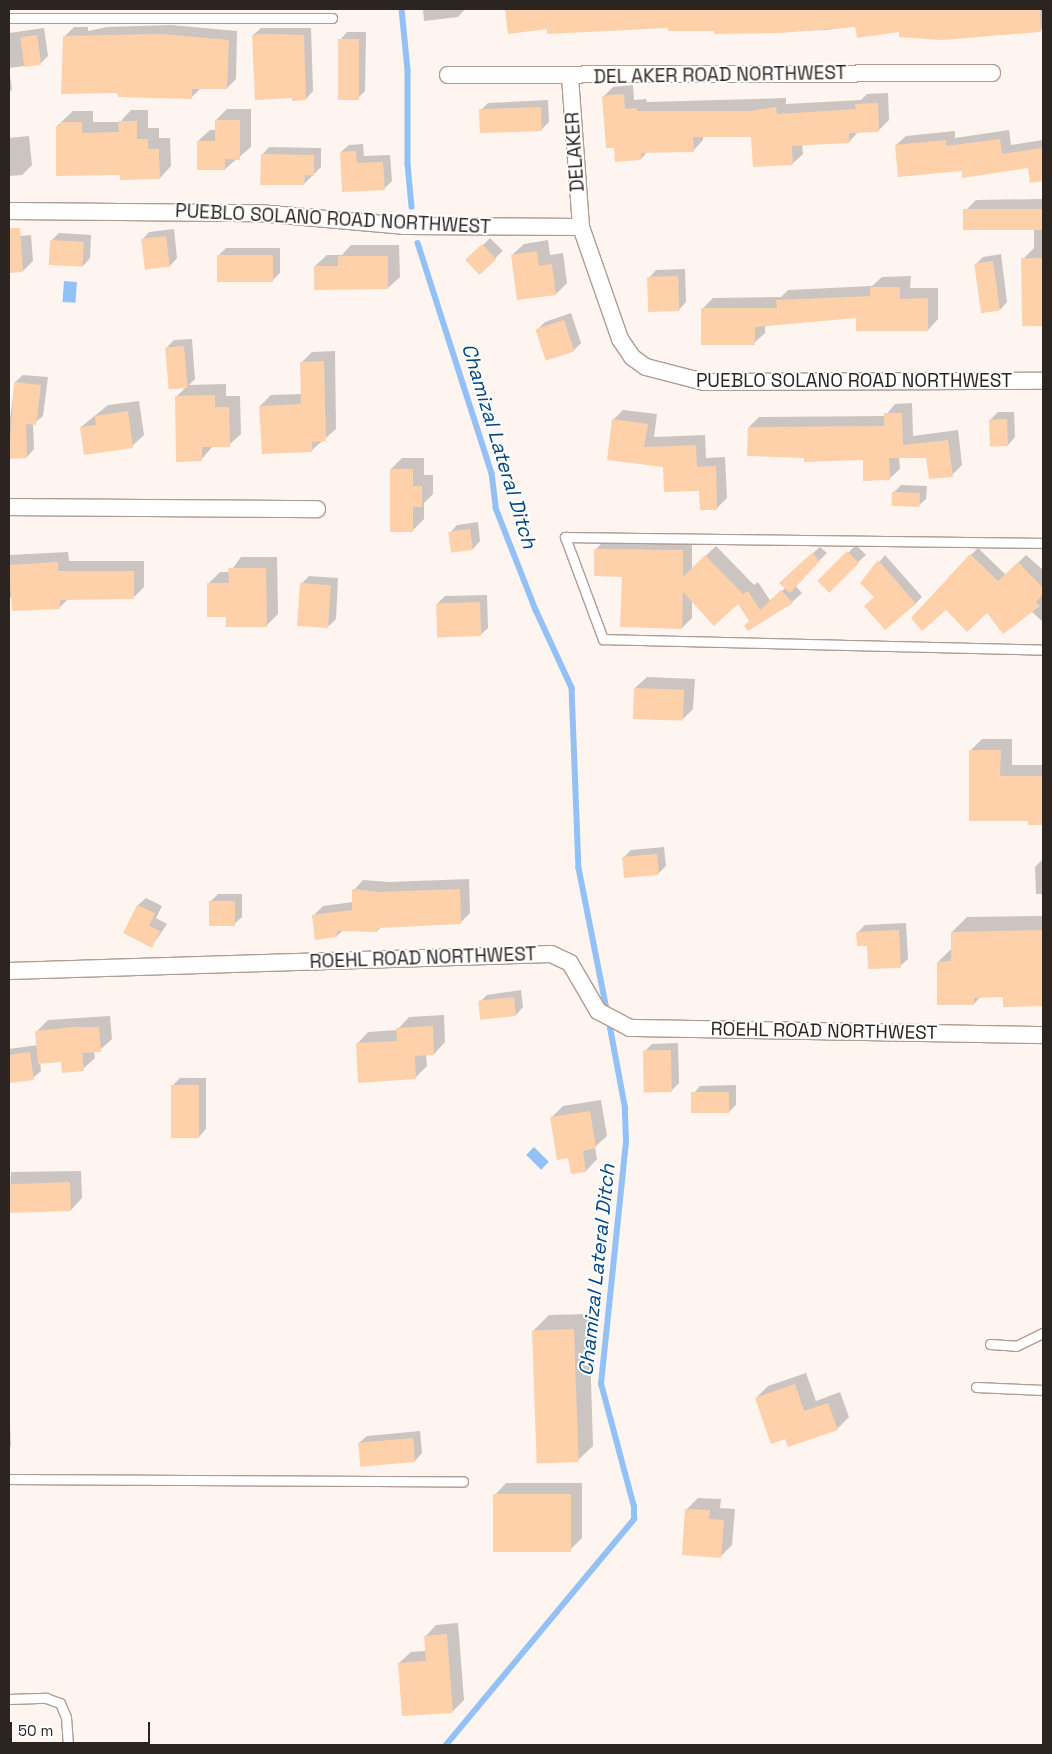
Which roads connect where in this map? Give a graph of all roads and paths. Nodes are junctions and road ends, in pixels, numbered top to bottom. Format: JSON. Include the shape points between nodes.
{"nodes":[{"id":1,"x":9,"y":18,"type":"edge"},
{"id":2,"x":332,"y":18,"type":"dead end"},
{"id":3,"x":992,"y":73,"type":"dead end"},
{"id":4,"x":448,"y":75,"type":"dead end"},
{"id":5,"x":570,"y":77,"type":"junction"},
{"id":6,"x":9,"y":211,"type":"edge"},
{"id":7,"x":581,"y":227,"type":"junction"},
{"id":8,"x":1043,"y":382,"type":"edge"},
{"id":9,"x":9,"y":507,"type":"edge"},
{"id":10,"x":317,"y":509,"type":"dead end"},
{"id":11,"x":1043,"y":543,"type":"edge"},
{"id":12,"x":1043,"y":650,"type":"edge"},
{"id":13,"x":9,"y":972,"type":"edge"},
{"id":14,"x":1043,"y":1035,"type":"edge"},
{"id":15,"x":1043,"y":1333,"type":"edge"},
{"id":16,"x":990,"y":1344,"type":"dead end"},
{"id":17,"x":976,"y":1387,"type":"dead end"},
{"id":18,"x":1043,"y":1390,"type":"edge"},
{"id":19,"x":9,"y":1479,"type":"edge"},
{"id":20,"x":463,"y":1481,"type":"dead end"},
{"id":21,"x":9,"y":1699,"type":"edge"},
{"id":22,"x":68,"y":1745,"type":"edge"}],
"edges":[{"from":1,"to":2,"type":"lane"},
{"from":3,"to":5,"type":"street","name":"DEL AKER ROAD NORTHWEST"},
{"from":4,"to":5,"type":"street","name":"DEL AKER ROAD NORTHWEST"},
{"from":5,"to":7,"type":"street","name":"DELAKER"},
{"from":6,"to":7,"type":"street","name":"PUEBLO SOLANO ROAD NORTHWEST","via":[[258,213],[405,226]]},
{"from":7,"to":8,"type":"street","name":"PUEBLO SOLANO ROAD NORTHWEST","via":[[620,338],[632,357],[661,373],[704,382]]},
{"from":9,"to":10,"type":"street"},
{"from":11,"to":12,"type":"lane","via":[[565,537],[603,639]]},
{"from":13,"to":14,"type":"street","name":"ROEHL ROAD NORTHWEST","via":[[551,954],[570,963],[598,1011],[630,1028]]},
{"from":15,"to":16,"type":"lane","via":[[1016,1346]]},
{"from":17,"to":18,"type":"lane"},
{"from":19,"to":20,"type":"lane"},
{"from":21,"to":22,"type":"lane","via":[[46,1698],[60,1704],[66,1717]]}]}
